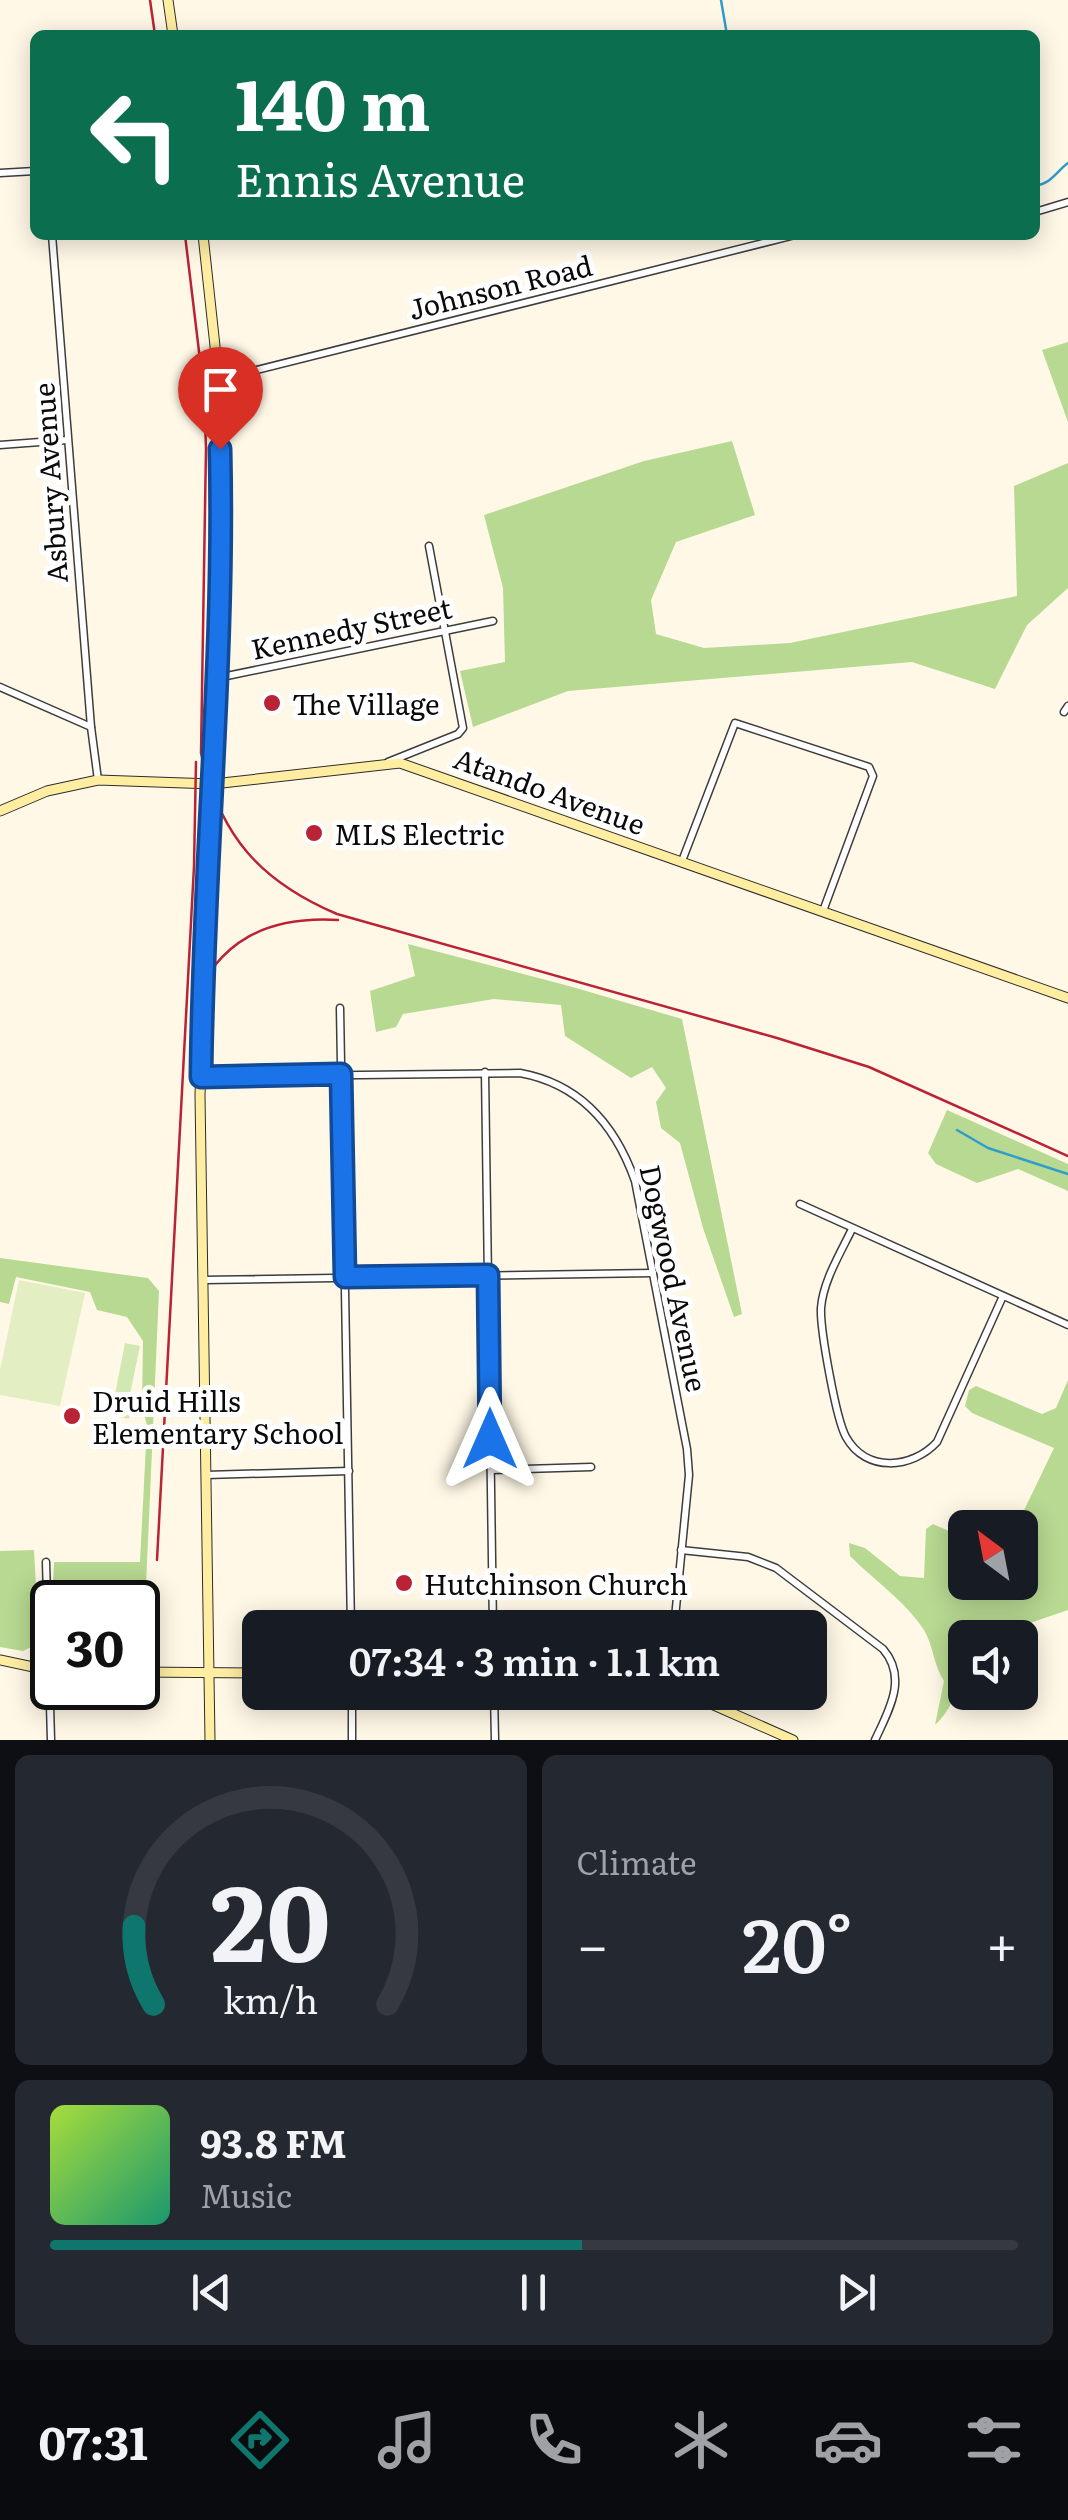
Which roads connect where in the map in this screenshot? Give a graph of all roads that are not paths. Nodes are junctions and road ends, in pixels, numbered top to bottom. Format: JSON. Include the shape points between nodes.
{"nodes":[{"id":1,"x":168,"y":0,"type":"edge"},
{"id":2,"x":172,"y":30,"type":"edge"},
{"id":3,"x":30,"y":171,"type":"edge"},
{"id":4,"x":0,"y":173,"type":"edge"},
{"id":5,"x":1068,"y":202,"type":"edge"},
{"id":6,"x":1040,"y":210,"type":"edge"},
{"id":7,"x":52,"y":240,"type":"edge"},
{"id":8,"x":203,"y":240,"type":"edge"},
{"id":9,"x":774,"y":240,"type":"edge"},
{"id":10,"x":217,"y":380,"type":"junction"},
{"id":11,"x":68,"y":440,"type":"junction"},
{"id":12,"x":0,"y":445,"type":"edge"},
{"id":13,"x":429,"y":546,"type":"dead end"},
{"id":14,"x":493,"y":621,"type":"dead end"},
{"id":15,"x":446,"y":630,"type":"junction"},
{"id":16,"x":218,"y":678,"type":"junction"},
{"id":17,"x":0,"y":687,"type":"edge"},
{"id":18,"x":90,"y":727,"type":"junction"},
{"id":19,"x":387,"y":762,"type":"junction"},
{"id":20,"x":98,"y":780,"type":"junction"},
{"id":21,"x":213,"y":784,"type":"junction"},
{"id":22,"x":0,"y":812,"type":"edge"},
{"id":23,"x":682,"y":861,"type":"junction"},
{"id":24,"x":824,"y":912,"type":"junction"},
{"id":25,"x":1068,"y":998,"type":"edge"},
{"id":26,"x":340,"y":1008,"type":"dead end"},
{"id":27,"x":484,"y":1072,"type":"junction"},
{"id":28,"x":341,"y":1074,"type":"junction"},
{"id":29,"x":201,"y":1077,"type":"junction"},
{"id":30,"x":800,"y":1204,"type":"dead end"},
{"id":31,"x":852,"y":1229,"type":"junction"},
{"id":32,"x":654,"y":1273,"type":"junction"},
{"id":33,"x":488,"y":1275,"type":"junction"},
{"id":34,"x":345,"y":1277,"type":"junction"},
{"id":35,"x":203,"y":1280,"type":"junction"},
{"id":36,"x":1004,"y":1296,"type":"junction"},
{"id":37,"x":1068,"y":1325,"type":"edge"},
{"id":38,"x":590,"y":1467,"type":"dead end"},
{"id":39,"x":491,"y":1470,"type":"junction"},
{"id":40,"x":348,"y":1471,"type":"junction"},
{"id":41,"x":206,"y":1475,"type":"junction"},
{"id":42,"x":681,"y":1550,"type":"junction"},
{"id":43,"x":46,"y":1562,"type":"dead end"},
{"id":44,"x":47,"y":1580,"type":"edge"},
{"id":45,"x":351,"y":1610,"type":"edge"},
{"id":46,"x":493,"y":1610,"type":"edge"},
{"id":47,"x":676,"y":1610,"type":"edge"},
{"id":48,"x":0,"y":1660,"type":"edge"},
{"id":49,"x":30,"y":1667,"type":"edge"},
{"id":50,"x":160,"y":1672,"type":"edge"},
{"id":51,"x":208,"y":1672,"type":"junction"},
{"id":52,"x":242,"y":1672,"type":"edge"},
{"id":53,"x":51,"y":1710,"type":"edge"},
{"id":54,"x":352,"y":1710,"type":"edge"},
{"id":55,"x":494,"y":1710,"type":"edge"},
{"id":56,"x":725,"y":1710,"type":"edge"},
{"id":57,"x":51,"y":1740,"type":"edge"},
{"id":58,"x":210,"y":1740,"type":"edge"},
{"id":59,"x":352,"y":1740,"type":"edge"},
{"id":60,"x":495,"y":1740,"type":"edge"},
{"id":61,"x":793,"y":1740,"type":"edge"},
{"id":62,"x":875,"y":1740,"type":"edge"}],
"edges":[{"from":1,"to":2,"type":"main road"},
{"from":3,"to":4,"type":"street"},
{"from":5,"to":6,"type":"street"},
{"from":7,"to":11,"type":"street","name":"Asbury Avenue"},
{"from":8,"to":10,"type":"main road"},
{"from":9,"to":10,"type":"street","name":"Johnson Road"},
{"from":10,"to":16,"type":"main road"},
{"from":11,"to":12,"type":"street"},
{"from":11,"to":18,"type":"street","name":"Asbury Avenue"},
{"from":13,"to":15,"type":"street"},
{"from":14,"to":15,"type":"street","name":"Kennedy Street"},
{"from":15,"to":16,"type":"street","name":"Kennedy Street"},
{"from":15,"to":19,"type":"street","via":[[463,728]]},
{"from":16,"to":21,"type":"main road"},
{"from":17,"to":18,"type":"street"},
{"from":18,"to":20,"type":"street","name":"Asbury Avenue"},
{"from":19,"to":21,"type":"main road","name":"Atando Avenue"},
{"from":19,"to":23,"type":"main road","name":"Atando Avenue","via":[[412,765]]},
{"from":20,"to":21,"type":"main road","name":"Atando Avenue"},
{"from":20,"to":22,"type":"main road","name":"Atando Avenue","via":[[47,791]]},
{"from":21,"to":29,"type":"main road"},
{"from":23,"to":24,"type":"main road","name":"Atando Avenue"},
{"from":23,"to":24,"type":"street","via":[[735,722],[872,770]]},
{"from":24,"to":25,"type":"main road","name":"Atando Avenue"},
{"from":26,"to":28,"type":"street"},
{"from":27,"to":28,"type":"street","name":"Dogwood Avenue"},
{"from":27,"to":32,"type":"street","name":"Dogwood Avenue","via":[[552,1081],[595,1110],[628,1162]]},
{"from":27,"to":33,"type":"street"},
{"from":28,"to":29,"type":"street","name":"Dogwood Avenue"},
{"from":28,"to":34,"type":"street"},
{"from":29,"to":35,"type":"main road"},
{"from":30,"to":31,"type":"street"},
{"from":31,"to":36,"type":"street"},
{"from":31,"to":36,"type":"street","via":[[821,1312],[841,1425],[868,1458],[902,1463],[938,1442]]},
{"from":32,"to":33,"type":"street"},
{"from":32,"to":42,"type":"street","name":"Dogwood Avenue","via":[[689,1462]]},
{"from":33,"to":34,"type":"street"},
{"from":33,"to":39,"type":"street"},
{"from":34,"to":35,"type":"street"},
{"from":34,"to":40,"type":"street"},
{"from":35,"to":41,"type":"main road"},
{"from":36,"to":37,"type":"street"},
{"from":38,"to":39,"type":"street"},
{"from":39,"to":46,"type":"street"},
{"from":40,"to":41,"type":"street"},
{"from":40,"to":45,"type":"street"},
{"from":41,"to":51,"type":"main road"},
{"from":42,"to":47,"type":"street","name":"Dogwood Avenue"},
{"from":42,"to":62,"type":"street","via":[[744,1556],[776,1568],[883,1649],[896,1682]]},
{"from":43,"to":44,"type":"street"},
{"from":48,"to":49,"type":"main road"},
{"from":50,"to":51,"type":"main road"},
{"from":51,"to":52,"type":"main road"},
{"from":51,"to":58,"type":"main road"},
{"from":53,"to":57,"type":"street"},
{"from":54,"to":59,"type":"street"},
{"from":55,"to":60,"type":"street"},
{"from":56,"to":61,"type":"main road"}]}
